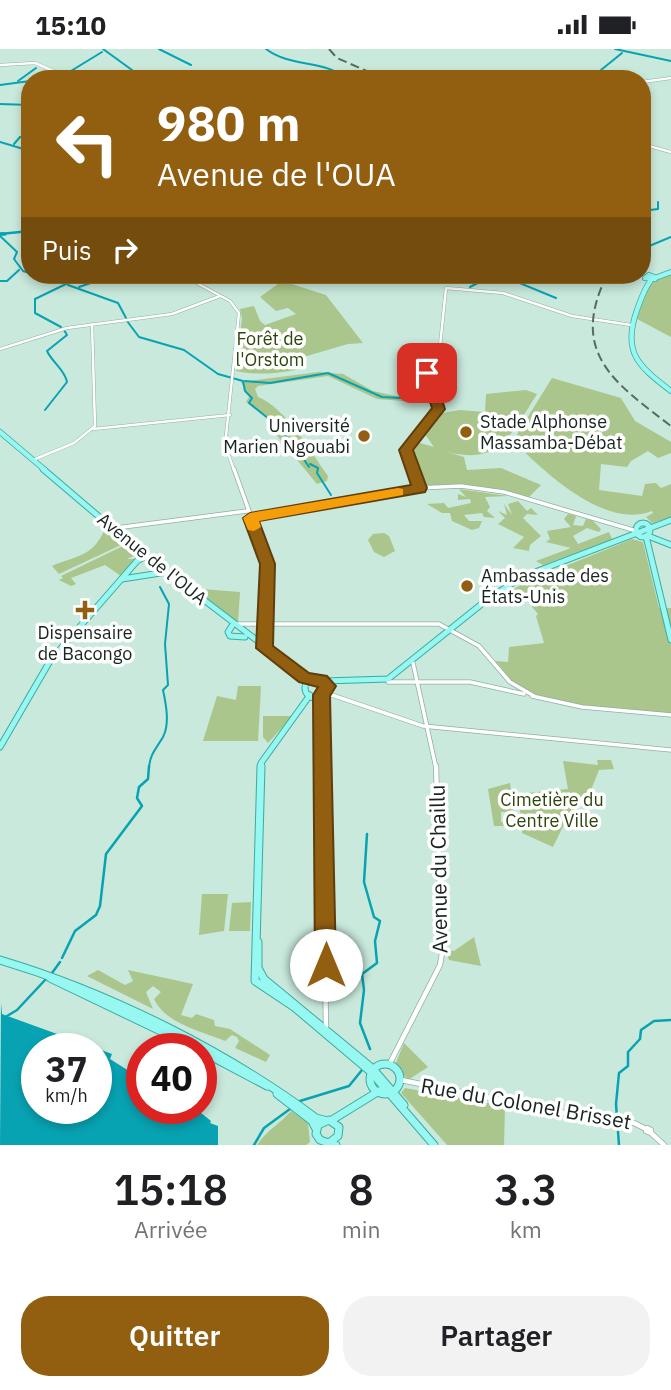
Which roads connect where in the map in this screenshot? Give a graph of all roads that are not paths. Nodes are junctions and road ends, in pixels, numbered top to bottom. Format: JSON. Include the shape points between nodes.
{"nodes":[{"id":1,"x":0,"y":65,"type":"edge"},
{"id":2,"x":50,"y":70,"type":"edge"},
{"id":3,"x":671,"y":78,"type":"edge"},
{"id":4,"x":651,"y":81,"type":"edge"},
{"id":5,"x":651,"y":146,"type":"edge"},
{"id":6,"x":671,"y":152,"type":"edge"},
{"id":7,"x":671,"y":272,"type":"edge"},
{"id":8,"x":651,"y":279,"type":"edge"},
{"id":9,"x":198,"y":284,"type":"edge"},
{"id":10,"x":648,"y":284,"type":"edge"},
{"id":11,"x":220,"y":296,"type":"junction"},
{"id":12,"x":92,"y":324,"type":"junction"},
{"id":13,"x":631,"y":325,"type":"junction"},
{"id":14,"x":0,"y":349,"type":"edge"},
{"id":15,"x":671,"y":391,"type":"edge"},
{"id":16,"x":230,"y":415,"type":"junction"},
{"id":17,"x":93,"y":429,"type":"junction"},
{"id":18,"x":0,"y":434,"type":"edge"},
{"id":19,"x":33,"y":460,"type":"junction"},
{"id":20,"x":419,"y":488,"type":"junction"},
{"id":21,"x":247,"y":510,"type":"junction"},
{"id":22,"x":250,"y":518,"type":"junction"},
{"id":23,"x":671,"y":521,"type":"edge"},
{"id":24,"x":112,"y":531,"type":"junction"},
{"id":25,"x":643,"y":532,"type":"junction"},
{"id":26,"x":671,"y":543,"type":"edge"},
{"id":27,"x":142,"y":557,"type":"junction"},
{"id":28,"x":165,"y":574,"type":"junction"},
{"id":29,"x":122,"y":579,"type":"junction"},
{"id":30,"x":264,"y":625,"type":"junction"},
{"id":31,"x":236,"y":628,"type":"junction"},
{"id":32,"x":452,"y":630,"type":"junction"},
{"id":33,"x":671,"y":640,"type":"edge"},
{"id":34,"x":264,"y":648,"type":"junction"},
{"id":35,"x":413,"y":663,"type":"junction"},
{"id":36,"x":324,"y":681,"type":"junction"},
{"id":37,"x":307,"y":682,"type":"junction"},
{"id":38,"x":388,"y":682,"type":"junction"},
{"id":39,"x":418,"y":682,"type":"junction"},
{"id":40,"x":320,"y":694,"type":"junction"},
{"id":41,"x":534,"y":696,"type":"junction"},
{"id":42,"x":671,"y":715,"type":"edge"},
{"id":43,"x":428,"y":726,"type":"junction"},
{"id":44,"x":0,"y":747,"type":"edge"},
{"id":45,"x":671,"y":750,"type":"edge"},
{"id":46,"x":0,"y":962,"type":"edge"},
{"id":47,"x":326,"y":1031,"type":"junction"},
{"id":48,"x":165,"y":1033,"type":"edge"},
{"id":49,"x":217,"y":1060,"type":"edge"},
{"id":50,"x":389,"y":1065,"type":"junction"},
{"id":51,"x":372,"y":1071,"type":"junction"},
{"id":52,"x":371,"y":1085,"type":"junction"},
{"id":53,"x":397,"y":1086,"type":"junction"},
{"id":54,"x":379,"y":1091,"type":"junction"},
{"id":55,"x":369,"y":1094,"type":"junction"},
{"id":56,"x":307,"y":1114,"type":"junction"},
{"id":57,"x":344,"y":1116,"type":"junction"},
{"id":58,"x":328,"y":1120,"type":"junction"},
{"id":59,"x":316,"y":1129,"type":"junction"},
{"id":60,"x":339,"y":1131,"type":"junction"},
{"id":61,"x":332,"y":1144,"type":"edge"},
{"id":62,"x":342,"y":1145,"type":"edge"},
{"id":63,"x":436,"y":1145,"type":"edge"},
{"id":64,"x":664,"y":1145,"type":"edge"}],
"edges":[{"from":1,"to":2,"type":"street","via":[[35,64]]},
{"from":3,"to":4,"type":"street"},
{"from":5,"to":6,"type":"street"},
{"from":7,"to":8,"type":"main road"},
{"from":9,"to":11,"type":"street"},
{"from":10,"to":13,"type":"main road"},
{"from":11,"to":12,"type":"street","via":[[172,314]]},
{"from":11,"to":16,"type":"street","via":[[239,313]]},
{"from":12,"to":14,"type":"street","via":[[49,332]]},
{"from":12,"to":17,"type":"street"},
{"from":13,"to":15,"type":"main road","via":[[629,345],[638,362]]},
{"from":13,"to":20,"type":"street","via":[[572,316],[503,293],[446,288],[438,365],[426,375],[439,409],[406,450]]},
{"from":16,"to":17,"type":"street"},
{"from":16,"to":21,"type":"street","via":[[225,445]]},
{"from":17,"to":19,"type":"street"},
{"from":18,"to":19,"type":"main road","name":"Avenue de l'OUA"},
{"from":18,"to":24,"type":"main road","name":"Avenue de l'OUA"},
{"from":19,"to":24,"type":"main road","name":"Avenue de l'OUA"},
{"from":20,"to":22,"type":"street"},
{"from":20,"to":25,"type":"street","via":[[491,489]]},
{"from":21,"to":22,"type":"street"},
{"from":21,"to":24,"type":"street"},
{"from":22,"to":30,"type":"street","via":[[268,564]]},
{"from":23,"to":25,"type":"main road"},
{"from":24,"to":27,"type":"main road","name":"Avenue de l'OUA"},
{"from":25,"to":26,"type":"main road"},
{"from":25,"to":32,"type":"main road","via":[[521,580]]},
{"from":25,"to":33,"type":"main road"},
{"from":27,"to":28,"type":"main road","name":"Avenue de l'OUA"},
{"from":27,"to":29,"type":"main road"},
{"from":28,"to":29,"type":"main road"},
{"from":28,"to":31,"type":"main road","name":"Avenue de l'OUA"},
{"from":29,"to":44,"type":"main road","via":[[50,661]]},
{"from":30,"to":31,"type":"street"},
{"from":30,"to":32,"type":"street","via":[[430,623]]},
{"from":30,"to":34,"type":"street"},
{"from":31,"to":34,"type":"main road","name":"Avenue de l'OUA"},
{"from":31,"to":37,"type":"main road","name":"Avenue de l'OUA"},
{"from":32,"to":35,"type":"main road"},
{"from":32,"to":36,"type":"main road","via":[[386,680]]},
{"from":32,"to":41,"type":"street","via":[[481,647],[510,682]]},
{"from":34,"to":37,"type":"main road","name":"Avenue de l'OUA"},
{"from":35,"to":38,"type":"main road"},
{"from":35,"to":39,"type":"street","name":"Avenue du Chaillu"},
{"from":36,"to":37,"type":"main road"},
{"from":36,"to":40,"type":"main road"},
{"from":37,"to":40,"type":"main road","via":[[304,691]]},
{"from":38,"to":39,"type":"street"},
{"from":38,"to":40,"type":"main road","via":[[335,685]]},
{"from":39,"to":41,"type":"street","via":[[470,682]]},
{"from":39,"to":43,"type":"street","name":"Avenue du Chaillu"},
{"from":40,"to":43,"type":"street"},
{"from":40,"to":47,"type":"street"},
{"from":40,"to":47,"type":"main road","via":[[261,763],[252,968],[256,981]]},
{"from":41,"to":42,"type":"street"},
{"from":43,"to":45,"type":"street"},
{"from":43,"to":50,"type":"street","name":"Avenue du Chaillu","via":[[436,760],[442,957]]},
{"from":46,"to":48,"type":"main road","via":[[52,979]]},
{"from":46,"to":56,"type":"main road","via":[[57,978],[219,1054],[263,1079]]},
{"from":47,"to":51,"type":"main road"},
{"from":49,"to":56,"type":"main road"},
{"from":50,"to":51,"type":"main road"},
{"from":50,"to":53,"type":"main road","via":[[399,1072]]},
{"from":51,"to":52,"type":"main road"},
{"from":51,"to":53,"type":"main road"},
{"from":52,"to":54,"type":"main road"},
{"from":52,"to":55,"type":"main road"},
{"from":53,"to":54,"type":"main road"},
{"from":53,"to":63,"type":"main road"},
{"from":53,"to":64,"type":"street","name":"Rue du Colonel Brisset","via":[[625,1123],[648,1131]]},
{"from":54,"to":55,"type":"main road"},
{"from":55,"to":57,"type":"main road"},
{"from":56,"to":58,"type":"main road"},
{"from":56,"to":59,"type":"main road"},
{"from":57,"to":58,"type":"main road"},
{"from":57,"to":60,"type":"main road"},
{"from":58,"to":59,"type":"main road"},
{"from":58,"to":60,"type":"main road"},
{"from":59,"to":61,"type":"main road","via":[[320,1140]]},
{"from":60,"to":61,"type":"main road"},
{"from":60,"to":62,"type":"main road"}]}
